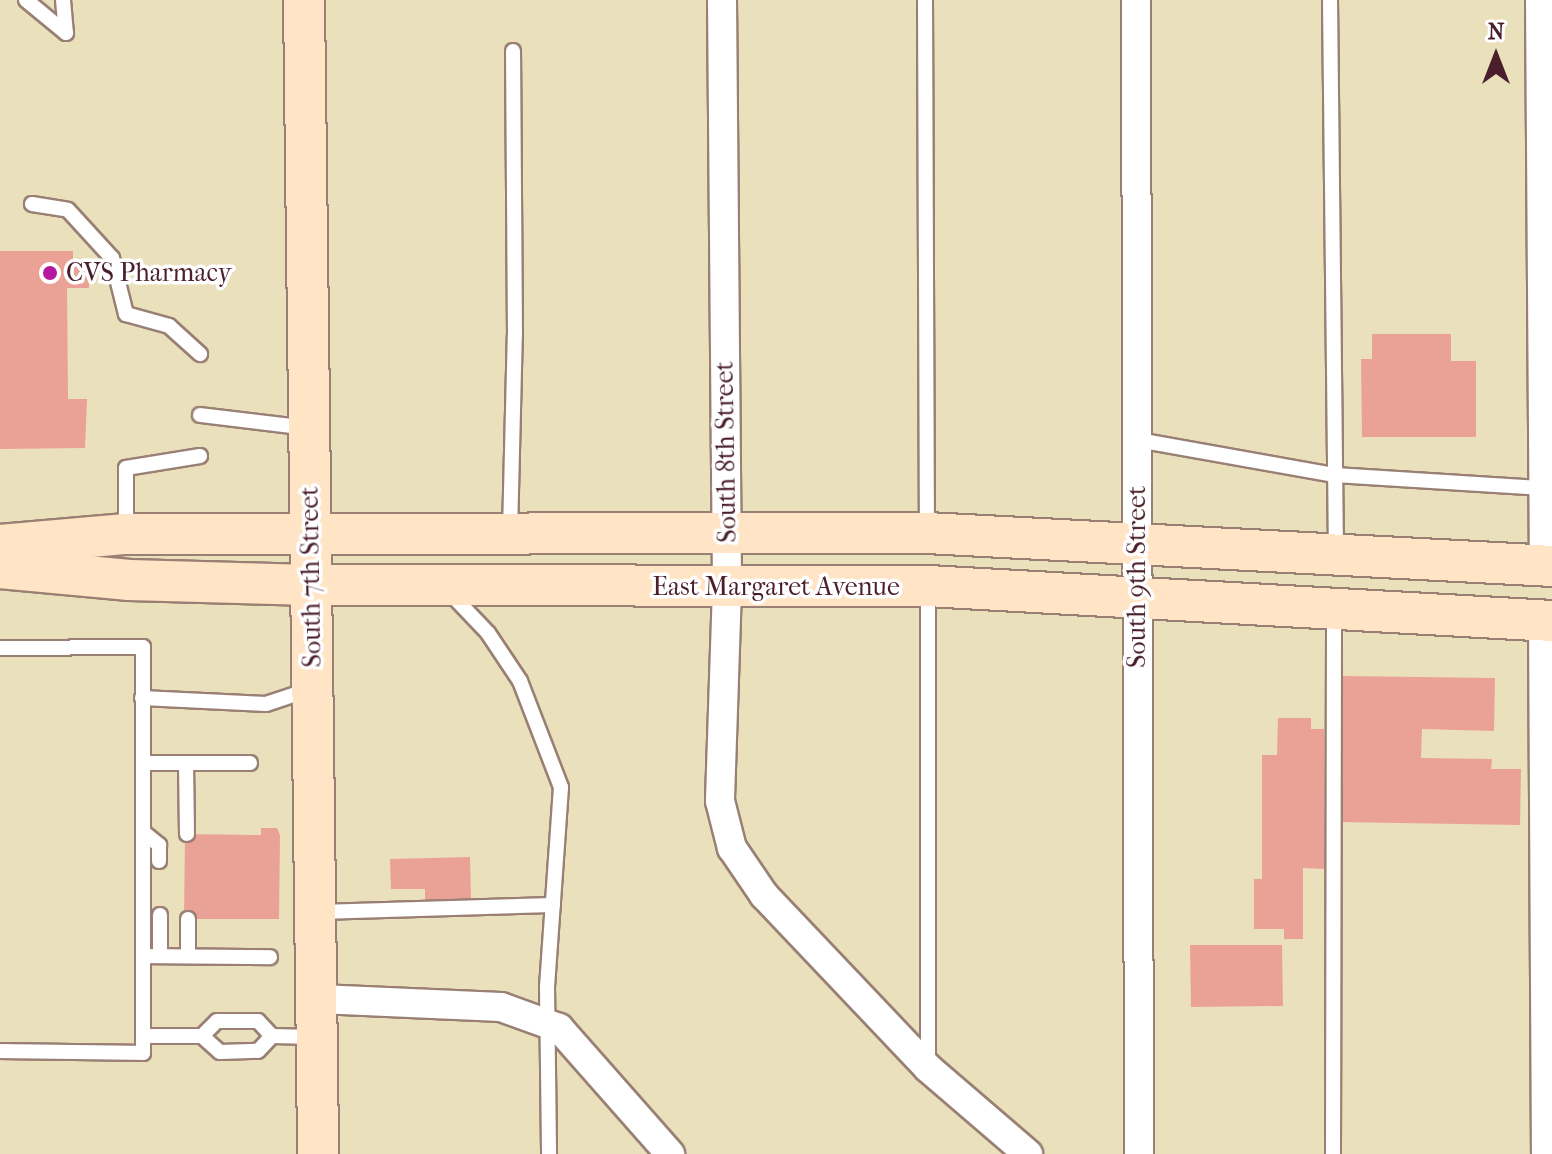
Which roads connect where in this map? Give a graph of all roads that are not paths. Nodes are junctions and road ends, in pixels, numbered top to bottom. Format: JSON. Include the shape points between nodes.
{"nodes":[{"id":1,"x":26,"y":0,"type":"edge"},
{"id":2,"x":63,"y":0,"type":"edge"},
{"id":3,"x":304,"y":0,"type":"edge"},
{"id":4,"x":722,"y":0,"type":"edge"},
{"id":5,"x":925,"y":0,"type":"edge"},
{"id":6,"x":1136,"y":0,"type":"edge"},
{"id":7,"x":1330,"y":0,"type":"edge"},
{"id":8,"x":1540,"y":0,"type":"edge"},
{"id":9,"x":513,"y":51,"type":"dead end"},
{"id":10,"x":32,"y":204,"type":"dead end"},
{"id":11,"x":200,"y":354,"type":"dead end"},
{"id":12,"x":200,"y":415,"type":"dead end"},
{"id":13,"x":309,"y":429,"type":"junction"},
{"id":14,"x":1138,"y":440,"type":"junction"},
{"id":15,"x":200,"y":456,"type":"dead end"},
{"id":16,"x":1335,"y":475,"type":"junction"},
{"id":17,"x":1544,"y":488,"type":"junction"},
{"id":18,"x":310,"y":532,"type":"junction"},
{"id":19,"x":927,"y":533,"type":"junction"},
{"id":20,"x":127,"y":534,"type":"junction"},
{"id":21,"x":510,"y":537,"type":"junction"},
{"id":22,"x":726,"y":537,"type":"junction"},
{"id":23,"x":1136,"y":542,"type":"junction"},
{"id":24,"x":0,"y":545,"type":"edge"},
{"id":25,"x":1336,"y":558,"type":"junction"},
{"id":26,"x":1548,"y":566,"type":"edge"},
{"id":27,"x":0,"y":568,"type":"edge"},
{"id":28,"x":311,"y":585,"type":"junction"},
{"id":29,"x":442,"y":586,"type":"junction"},
{"id":30,"x":928,"y":586,"type":"junction"},
{"id":31,"x":727,"y":588,"type":"junction"},
{"id":32,"x":1136,"y":596,"type":"junction"},
{"id":33,"x":1334,"y":610,"type":"junction"},
{"id":34,"x":1547,"y":621,"type":"edge"},
{"id":35,"x":0,"y":648,"type":"edge"},
{"id":36,"x":313,"y":689,"type":"junction"},
{"id":37,"x":142,"y":698,"type":"junction"},
{"id":38,"x":143,"y":763,"type":"junction"},
{"id":39,"x":186,"y":763,"type":"junction"},
{"id":40,"x":250,"y":763,"type":"dead end"},
{"id":41,"x":143,"y":832,"type":"junction"},
{"id":42,"x":187,"y":834,"type":"dead end"},
{"id":43,"x":159,"y":861,"type":"dead end"},
{"id":44,"x":553,"y":905,"type":"junction"},
{"id":45,"x":317,"y":912,"type":"junction"},
{"id":46,"x":160,"y":915,"type":"dead end"},
{"id":47,"x":188,"y":919,"type":"dead end"},
{"id":48,"x":143,"y":956,"type":"junction"},
{"id":49,"x":160,"y":956,"type":"junction"},
{"id":50,"x":188,"y":956,"type":"junction"},
{"id":51,"x":270,"y":957,"type":"dead end"},
{"id":52,"x":318,"y":1018,"type":"junction"},
{"id":53,"x":550,"y":1024,"type":"junction"},
{"id":54,"x":143,"y":1036,"type":"junction"},
{"id":55,"x":202,"y":1036,"type":"junction"},
{"id":56,"x":272,"y":1036,"type":"junction"},
{"id":57,"x":0,"y":1051,"type":"edge"},
{"id":58,"x":928,"y":1068,"type":"junction"},
{"id":59,"x":318,"y":1154,"type":"edge"},
{"id":60,"x":549,"y":1154,"type":"edge"},
{"id":61,"x":670,"y":1154,"type":"edge"},
{"id":62,"x":1028,"y":1154,"type":"edge"},
{"id":63,"x":1139,"y":1154,"type":"edge"},
{"id":64,"x":1333,"y":1154,"type":"edge"},
{"id":65,"x":1546,"y":1154,"type":"edge"}],
"edges":[{"from":1,"to":2,"type":"lane","via":[[66,33]]},
{"from":3,"to":13,"type":"main road","name":"South 7th Street"},
{"from":4,"to":22,"type":"street","name":"South 8th Street"},
{"from":5,"to":19,"type":"lane"},
{"from":6,"to":14,"type":"street","name":"South 9th Street"},
{"from":7,"to":16,"type":"lane"},
{"from":8,"to":17,"type":"street"},
{"from":9,"to":21,"type":"lane"},
{"from":10,"to":11,"type":"lane","via":[[68,210],[112,258],[126,314],[169,326]]},
{"from":12,"to":13,"type":"lane"},
{"from":13,"to":18,"type":"main road","name":"South 7th Street"},
{"from":14,"to":16,"type":"lane"},
{"from":14,"to":23,"type":"street","name":"South 9th Street"},
{"from":15,"to":20,"type":"lane","via":[[126,468]]},
{"from":16,"to":17,"type":"lane"},
{"from":16,"to":25,"type":"lane"},
{"from":17,"to":26,"type":"street"},
{"from":18,"to":20,"type":"main road","name":"East Margaret Avenue"},
{"from":18,"to":21,"type":"main road","name":"East Margaret Avenue"},
{"from":18,"to":28,"type":"main road","name":"South 7th Street"},
{"from":19,"to":22,"type":"main road","name":"East Margaret Avenue"},
{"from":19,"to":23,"type":"main road","name":"East Margaret Avenue"},
{"from":20,"to":24,"type":"main road","name":"East Margaret Avenue"},
{"from":21,"to":22,"type":"main road","name":"East Margaret Avenue"},
{"from":22,"to":31,"type":"street","name":"South 8th Street"},
{"from":23,"to":25,"type":"main road","name":"East Margaret Avenue"},
{"from":23,"to":32,"type":"street","name":"South 9th Street"},
{"from":25,"to":26,"type":"main road","name":"East Margaret Avenue"},
{"from":27,"to":28,"type":"main road","name":"East Margaret Avenue","via":[[129,580]]},
{"from":28,"to":29,"type":"main road","name":"East Margaret Avenue"},
{"from":28,"to":36,"type":"main road","name":"South 7th Street"},
{"from":29,"to":31,"type":"main road","name":"East Margaret Avenue"},
{"from":29,"to":44,"type":"lane","via":[[488,633],[520,681],[561,787]]},
{"from":30,"to":31,"type":"main road","name":"East Margaret Avenue"},
{"from":30,"to":32,"type":"main road","name":"East Margaret Avenue"},
{"from":30,"to":58,"type":"lane"},
{"from":31,"to":58,"type":"street","name":"South 8th Street","via":[[720,801],[732,848],[764,895]]},
{"from":32,"to":33,"type":"main road","name":"East Margaret Avenue"},
{"from":32,"to":63,"type":"street","name":"South 9th Street"},
{"from":33,"to":34,"type":"main road","name":"East Margaret Avenue"},
{"from":33,"to":64,"type":"lane"},
{"from":34,"to":65,"type":"street"},
{"from":35,"to":37,"type":"lane","via":[[143,647]]},
{"from":36,"to":37,"type":"lane","via":[[266,704]]},
{"from":36,"to":45,"type":"main road","name":"South 7th Street"},
{"from":37,"to":38,"type":"lane"},
{"from":38,"to":39,"type":"lane"},
{"from":38,"to":41,"type":"lane"},
{"from":39,"to":40,"type":"lane"},
{"from":39,"to":42,"type":"lane"},
{"from":41,"to":43,"type":"lane","via":[[159,845]]},
{"from":41,"to":48,"type":"lane"},
{"from":44,"to":45,"type":"lane"},
{"from":44,"to":53,"type":"lane"},
{"from":45,"to":52,"type":"main road","name":"South 7th Street"},
{"from":46,"to":49,"type":"lane"},
{"from":47,"to":50,"type":"lane"},
{"from":48,"to":49,"type":"lane"},
{"from":48,"to":54,"type":"lane"},
{"from":49,"to":50,"type":"lane"},
{"from":50,"to":51,"type":"lane"},
{"from":52,"to":53,"type":"street","via":[[501,1007]]},
{"from":52,"to":56,"type":"lane"},
{"from":52,"to":59,"type":"main road","name":"South 7th Street"},
{"from":53,"to":60,"type":"lane"},
{"from":53,"to":61,"type":"street"},
{"from":54,"to":55,"type":"lane"},
{"from":54,"to":57,"type":"lane","via":[[143,1053]]},
{"from":55,"to":56,"type":"lane","via":[[220,1052],[258,1051]]},
{"from":55,"to":56,"type":"lane","via":[[217,1021],[258,1021]]},
{"from":58,"to":62,"type":"street","name":"South 8th Street"}]}
